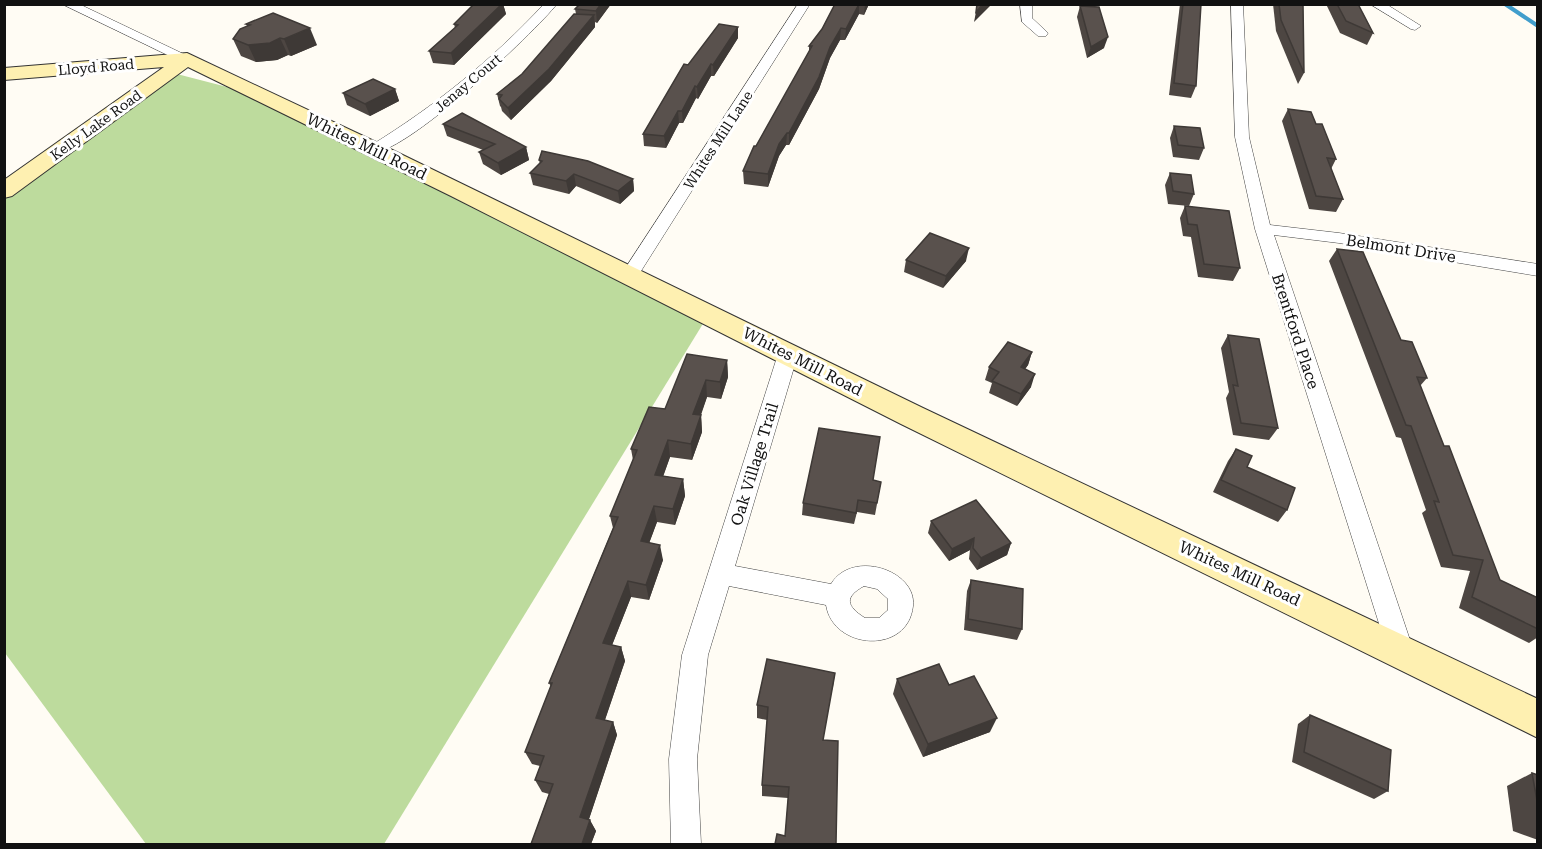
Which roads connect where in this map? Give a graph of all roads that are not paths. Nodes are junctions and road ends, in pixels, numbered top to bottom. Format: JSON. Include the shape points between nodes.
{"nodes":[{"id":1,"x":68,"y":4,"type":"edge"},
{"id":2,"x":551,"y":4,"type":"edge"},
{"id":3,"x":804,"y":4,"type":"edge"},
{"id":4,"x":1026,"y":4,"type":"edge"},
{"id":5,"x":1237,"y":4,"type":"edge"},
{"id":6,"x":1376,"y":4,"type":"edge"},
{"id":7,"x":1415,"y":26,"type":"dead end"},
{"id":8,"x":1042,"y":33,"type":"dead end"},
{"id":9,"x":187,"y":59,"type":"junction"},
{"id":10,"x":4,"y":74,"type":"edge"},
{"id":11,"x":375,"y":149,"type":"junction"},
{"id":12,"x":4,"y":191,"type":"edge"},
{"id":13,"x":1263,"y":229,"type":"junction"},
{"id":14,"x":1538,"y":270,"type":"edge"},
{"id":15,"x":630,"y":275,"type":"junction"},
{"id":16,"x":788,"y":354,"type":"junction"},
{"id":17,"x":722,"y":574,"type":"junction"},
{"id":18,"x":837,"y":596,"type":"dead end"},
{"id":19,"x":1400,"y":649,"type":"junction"},
{"id":20,"x":1538,"y":719,"type":"edge"},
{"id":21,"x":686,"y":844,"type":"edge"}],
"edges":[{"from":1,"to":9,"type":"street","name":"Whites Mill Road"},
{"from":2,"to":11,"type":"street","name":"Jenay Court","via":[[495,63],[425,119]]},
{"from":3,"to":15,"type":"street","name":"Whites Mill Lane"},
{"from":4,"to":8,"type":"street","via":[[1026,19]]},
{"from":5,"to":13,"type":"street","name":"Brentford Place","via":[[1242,137]]},
{"from":6,"to":7,"type":"street"},
{"from":9,"to":10,"type":"street","name":"Lloyd Road"},
{"from":9,"to":11,"type":"street","name":"Whites Mill Road"},
{"from":9,"to":12,"type":"street","name":"Kelly Lake Road"},
{"from":11,"to":15,"type":"street","name":"Whites Mill Road"},
{"from":13,"to":14,"type":"street","name":"Belmont Drive"},
{"from":13,"to":19,"type":"street","name":"Brentford Place"},
{"from":15,"to":16,"type":"street","name":"Whites Mill Road"},
{"from":16,"to":17,"type":"street","name":"Oak Village Trail"},
{"from":16,"to":19,"type":"street","name":"Whites Mill Road"},
{"from":17,"to":18,"type":"street"},
{"from":17,"to":21,"type":"street","name":"Oak Village Trail","via":[[695,655],[682,759]]},
{"from":19,"to":20,"type":"street","name":"Whites Mill Road"}]}
